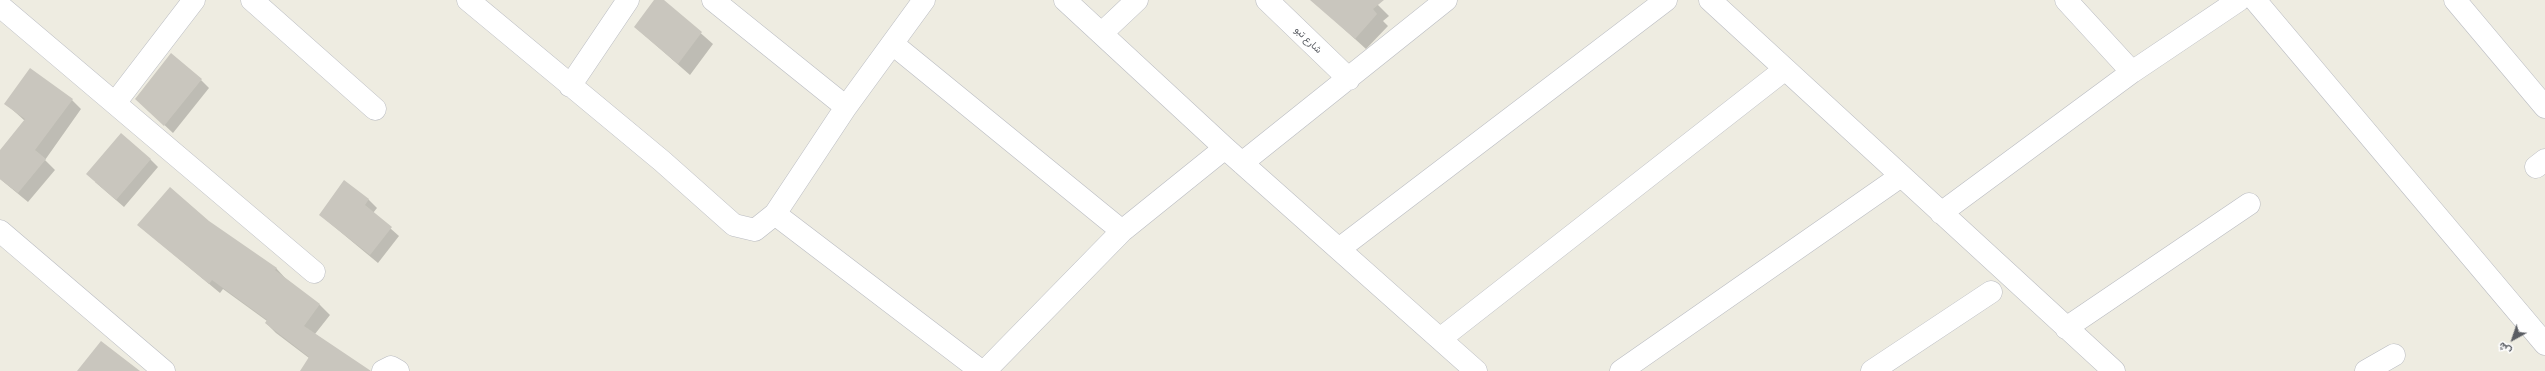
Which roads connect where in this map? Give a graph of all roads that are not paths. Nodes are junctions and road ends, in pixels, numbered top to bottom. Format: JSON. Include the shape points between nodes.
{"nodes":[{"id":1,"x":194,"y":0,"type":"edge"},
{"id":2,"x":252,"y":0,"type":"edge"},
{"id":3,"x":468,"y":0,"type":"edge"},
{"id":4,"x":628,"y":0,"type":"edge"},
{"id":5,"x":713,"y":0,"type":"edge"},
{"id":6,"x":924,"y":0,"type":"edge"},
{"id":7,"x":1065,"y":0,"type":"edge"},
{"id":8,"x":1137,"y":0,"type":"edge"},
{"id":9,"x":1267,"y":0,"type":"edge"},
{"id":10,"x":1446,"y":0,"type":"edge"},
{"id":11,"x":1666,"y":0,"type":"edge"},
{"id":12,"x":1710,"y":0,"type":"edge"},
{"id":13,"x":2066,"y":0,"type":"edge"},
{"id":14,"x":2238,"y":0,"type":"edge"},
{"id":15,"x":2255,"y":0,"type":"edge"},
{"id":16,"x":2455,"y":0,"type":"edge"},
{"id":17,"x":0,"y":6,"type":"edge"},
{"id":18,"x":1102,"y":33,"type":"junction"},
{"id":19,"x":894,"y":45,"type":"junction"},
{"id":20,"x":1784,"y":70,"type":"junction"},
{"id":21,"x":2132,"y":72,"type":"junction"},
{"id":22,"x":1349,"y":79,"type":"junction"},
{"id":23,"x":570,"y":86,"type":"junction"},
{"id":24,"x":115,"y":104,"type":"junction"},
{"id":25,"x":2545,"y":107,"type":"edge"},
{"id":26,"x":846,"y":108,"type":"junction"},
{"id":27,"x":375,"y":109,"type":"dead end"},
{"id":28,"x":1225,"y":148,"type":"junction"},
{"id":29,"x":1242,"y":163,"type":"junction"},
{"id":30,"x":1901,"y":176,"type":"junction"},
{"id":31,"x":2249,"y":204,"type":"dead end"},
{"id":32,"x":1941,"y":213,"type":"junction"},
{"id":33,"x":775,"y":214,"type":"junction"},
{"id":34,"x":0,"y":231,"type":"edge"},
{"id":35,"x":1122,"y":231,"type":"junction"},
{"id":36,"x":1339,"y":249,"type":"junction"},
{"id":37,"x":314,"y":272,"type":"dead end"},
{"id":38,"x":1991,"y":292,"type":"dead end"},
{"id":39,"x":2066,"y":328,"type":"junction"},
{"id":40,"x":1440,"y":339,"type":"junction"},
{"id":41,"x":2545,"y":344,"type":"edge"},
{"id":42,"x":2394,"y":355,"type":"dead end"},
{"id":43,"x":164,"y":371,"type":"edge"},
{"id":44,"x":383,"y":371,"type":"edge"},
{"id":45,"x":398,"y":371,"type":"edge"},
{"id":46,"x":981,"y":371,"type":"edge"},
{"id":47,"x":985,"y":371,"type":"edge"},
{"id":48,"x":1476,"y":371,"type":"edge"},
{"id":49,"x":1621,"y":371,"type":"edge"},
{"id":50,"x":1872,"y":371,"type":"edge"},
{"id":51,"x":2114,"y":371,"type":"edge"},
{"id":52,"x":2366,"y":371,"type":"edge"}],
"edges":[{"from":1,"to":24,"type":"street"},
{"from":2,"to":27,"type":"street"},
{"from":3,"to":23,"type":"street"},
{"from":4,"to":23,"type":"street"},
{"from":5,"to":26,"type":"street"},
{"from":6,"to":19,"type":"street"},
{"from":7,"to":18,"type":"street"},
{"from":8,"to":18,"type":"street"},
{"from":9,"to":22,"type":"street","name":"شارع تبو"},
{"from":10,"to":22,"type":"street"},
{"from":11,"to":36,"type":"street"},
{"from":12,"to":20,"type":"street"},
{"from":13,"to":21,"type":"street"},
{"from":14,"to":21,"type":"street"},
{"from":15,"to":41,"type":"street"},
{"from":16,"to":25,"type":"street"},
{"from":17,"to":24,"type":"street"},
{"from":18,"to":28,"type":"street"},
{"from":19,"to":26,"type":"street"},
{"from":19,"to":35,"type":"street"},
{"from":20,"to":30,"type":"street"},
{"from":20,"to":40,"type":"street"},
{"from":21,"to":32,"type":"street"},
{"from":22,"to":29,"type":"street"},
{"from":23,"to":33,"type":"street","via":[[734,225],[755,230]]},
{"from":24,"to":37,"type":"street"},
{"from":26,"to":33,"type":"street"},
{"from":28,"to":29,"type":"street"},
{"from":28,"to":35,"type":"street"},
{"from":29,"to":36,"type":"street"},
{"from":30,"to":32,"type":"street"},
{"from":30,"to":49,"type":"street"},
{"from":31,"to":39,"type":"street"},
{"from":32,"to":39,"type":"street"},
{"from":33,"to":46,"type":"street"},
{"from":34,"to":43,"type":"street"},
{"from":35,"to":47,"type":"street"},
{"from":36,"to":40,"type":"street"},
{"from":38,"to":50,"type":"street"},
{"from":39,"to":51,"type":"street"},
{"from":40,"to":48,"type":"street"},
{"from":42,"to":52,"type":"street"},
{"from":44,"to":45,"type":"street","via":[[391,367]]}]}
